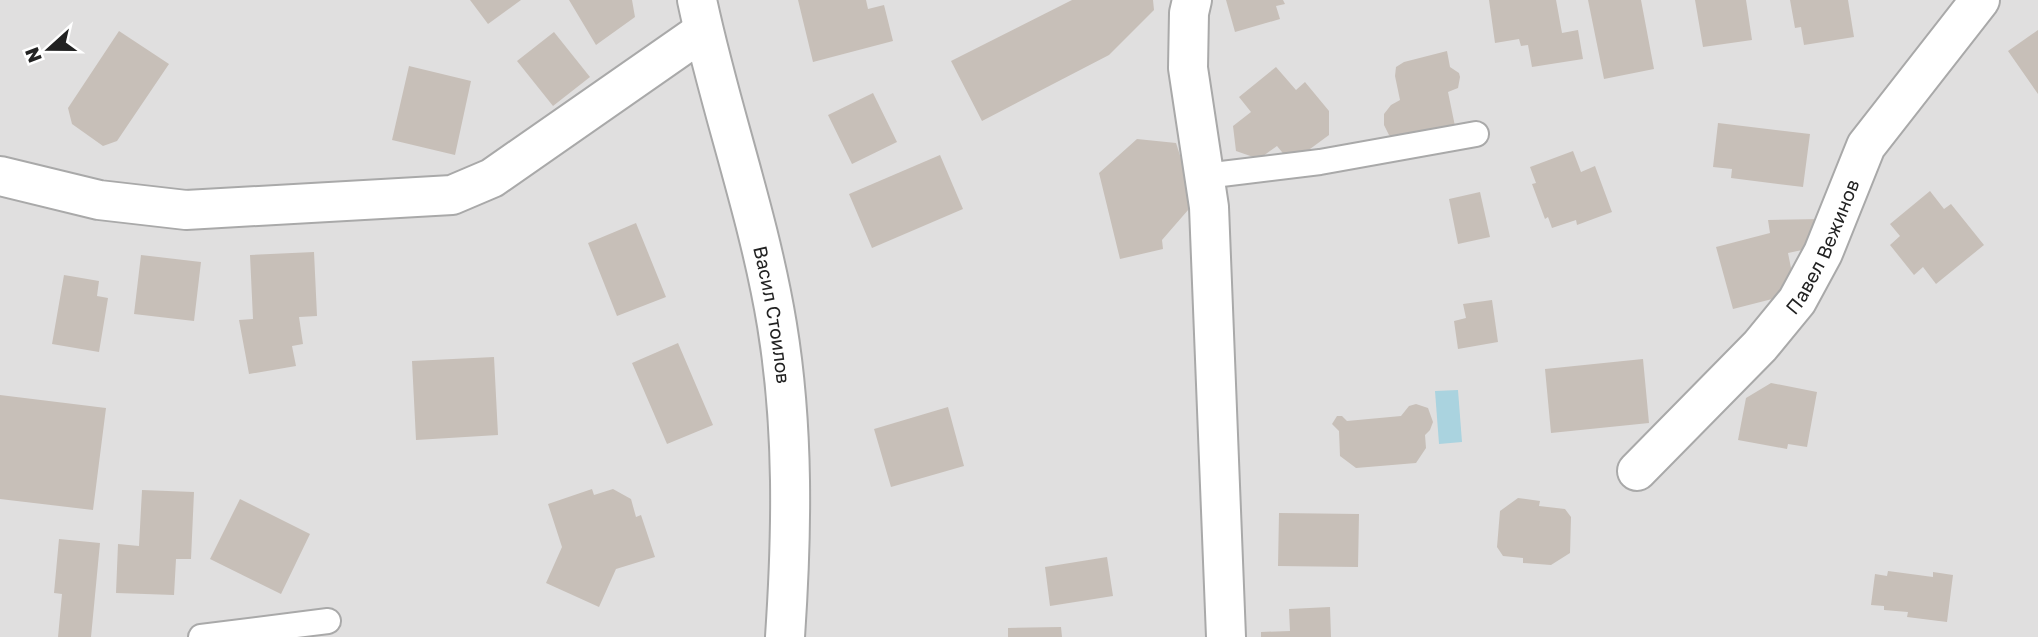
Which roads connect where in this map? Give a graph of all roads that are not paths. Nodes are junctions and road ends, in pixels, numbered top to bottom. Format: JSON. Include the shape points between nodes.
{"nodes":[{"id":1,"x":1192,"y":0,"type":"edge"},
{"id":2,"x":1980,"y":0,"type":"edge"},
{"id":3,"x":700,"y":15,"type":"edge"},
{"id":4,"x":1476,"y":134,"type":"dead end"},
{"id":5,"x":0,"y":176,"type":"edge"},
{"id":6,"x":1205,"y":176,"type":"junction"},
{"id":7,"x":1637,"y":471,"type":"dead end"},
{"id":8,"x":328,"y":621,"type":"dead end"},
{"id":9,"x":201,"y":637,"type":"edge"},
{"id":10,"x":785,"y":637,"type":"edge"},
{"id":11,"x":1226,"y":637,"type":"edge"}],
"edges":[{"from":1,"to":6,"type":"street","via":[[1188,68]]},
{"from":2,"to":7,"type":"street","name":"Павел Вежинов","via":[[1866,146],[1823,253],[1797,301],[1760,346]]},
{"from":3,"to":5,"type":"street","via":[[492,178],[452,195],[186,210],[99,200]]},
{"from":3,"to":10,"type":"street","name":"Васил Стоилов","via":[[777,324],[790,466]]},
{"from":4,"to":6,"type":"lane","via":[[1320,162]]},
{"from":6,"to":11,"type":"street"},
{"from":8,"to":9,"type":"lane"}]}
